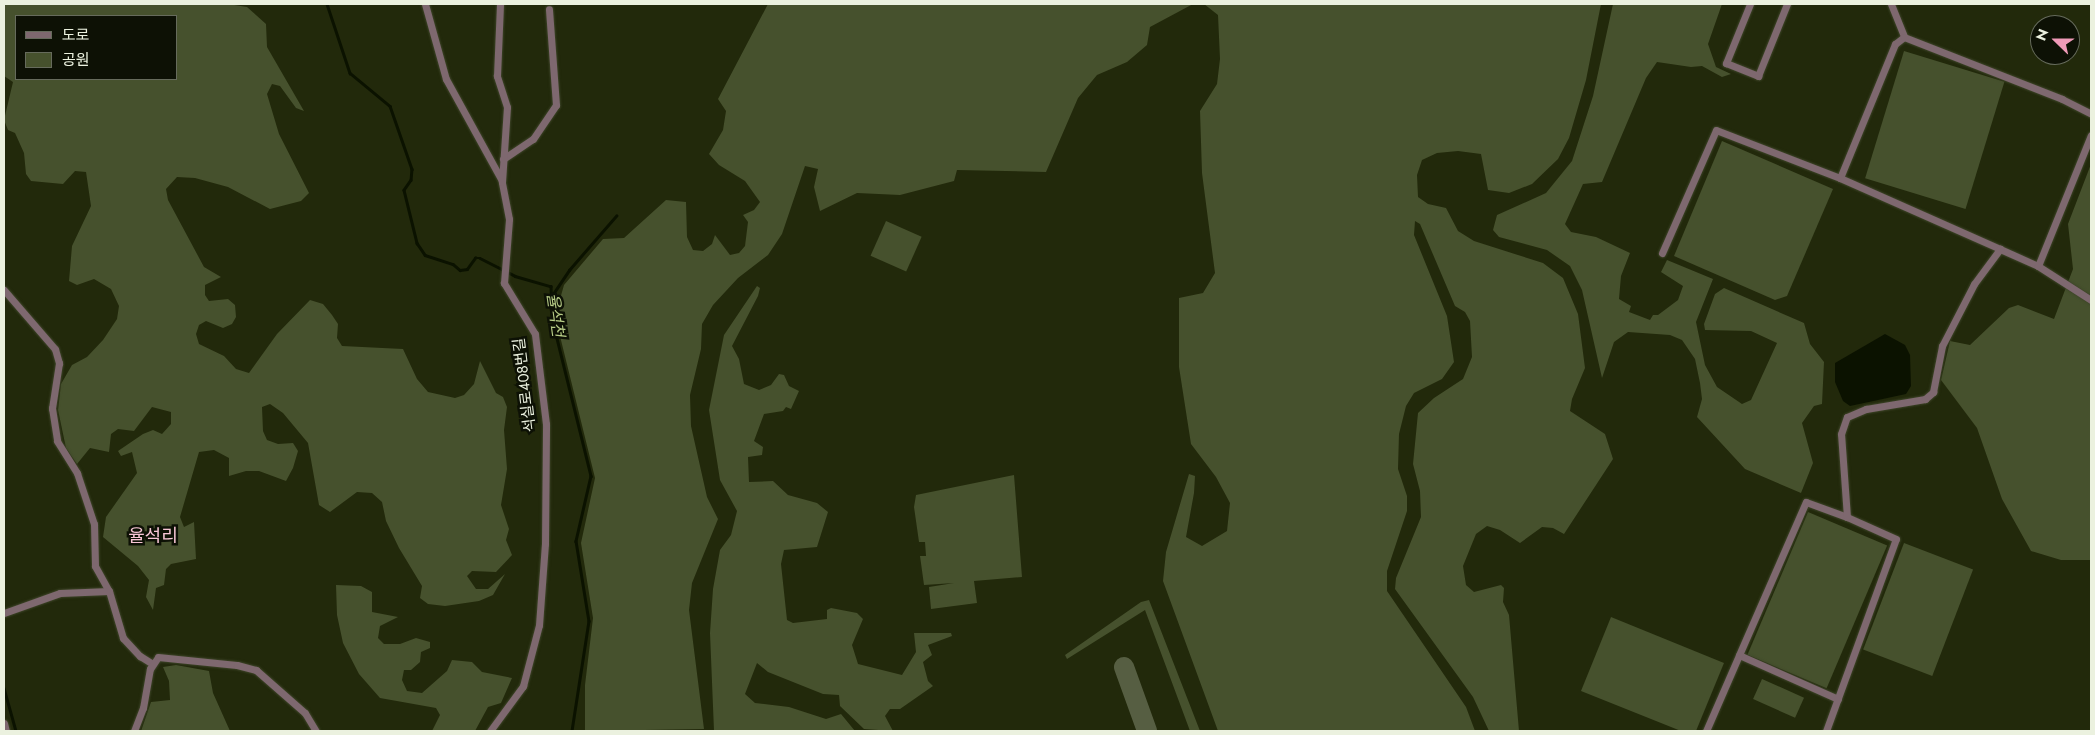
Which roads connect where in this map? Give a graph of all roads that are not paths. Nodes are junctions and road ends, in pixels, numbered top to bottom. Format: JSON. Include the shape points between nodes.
{"nodes":[{"id":1,"x":425,"y":4,"type":"edge"},
{"id":2,"x":500,"y":4,"type":"edge"},
{"id":3,"x":1750,"y":4,"type":"edge"},
{"id":4,"x":1787,"y":4,"type":"edge"},
{"id":5,"x":1891,"y":4,"type":"edge"},
{"id":6,"x":549,"y":8,"type":"dead end"},
{"id":7,"x":1904,"y":37,"type":"junction"},
{"id":8,"x":2091,"y":114,"type":"edge"},
{"id":9,"x":2091,"y":135,"type":"edge"},
{"id":10,"x":503,"y":159,"type":"junction"},
{"id":11,"x":1840,"y":178,"type":"junction"},
{"id":12,"x":502,"y":182,"type":"junction"},
{"id":13,"x":2000,"y":249,"type":"junction"},
{"id":14,"x":1662,"y":253,"type":"dead end"},
{"id":15,"x":2038,"y":266,"type":"junction"},
{"id":16,"x":4,"y":290,"type":"edge"},
{"id":17,"x":2091,"y":300,"type":"edge"},
{"id":18,"x":1848,"y":518,"type":"junction"},
{"id":19,"x":109,"y":591,"type":"junction"},
{"id":20,"x":4,"y":613,"type":"edge"},
{"id":21,"x":1739,"y":655,"type":"junction"},
{"id":22,"x":153,"y":664,"type":"junction"},
{"id":23,"x":1838,"y":699,"type":"junction"},
{"id":24,"x":4,"y":723,"type":"edge"},
{"id":25,"x":6,"y":731,"type":"edge"},
{"id":26,"x":134,"y":731,"type":"edge"},
{"id":27,"x":316,"y":731,"type":"edge"},
{"id":28,"x":490,"y":731,"type":"edge"},
{"id":29,"x":1706,"y":731,"type":"edge"},
{"id":30,"x":1826,"y":731,"type":"edge"}],
"edges":[{"from":1,"to":12,"type":"street","via":[[446,79]]},
{"from":2,"to":10,"type":"street","name":"석실로408번길","via":[[497,76],[507,107]]},
{"from":3,"to":4,"type":"street","via":[[1726,63],[1758,76]]},
{"from":5,"to":7,"type":"street"},
{"from":6,"to":10,"type":"street","via":[[556,105],[533,139]]},
{"from":7,"to":8,"type":"street","via":[[2062,99]]},
{"from":7,"to":11,"type":"street","via":[[1895,44]]},
{"from":9,"to":15,"type":"street"},
{"from":10,"to":12,"type":"street","name":"석실로408번길"},
{"from":11,"to":13,"type":"street"},
{"from":11,"to":14,"type":"street","via":[[1716,130]]},
{"from":12,"to":28,"type":"street","name":"석실로408번길","via":[[509,218],[504,283],[535,334],[546,424],[545,544],[539,625],[523,686]]},
{"from":13,"to":15,"type":"street"},
{"from":13,"to":18,"type":"street","via":[[1974,284],[1942,346],[1933,392],[1925,399],[1866,409],[1847,417],[1841,434]]},
{"from":15,"to":17,"type":"street"},
{"from":16,"to":19,"type":"street","via":[[55,349],[59,363],[52,408],[57,441],[77,473],[94,524],[95,566]]},
{"from":18,"to":21,"type":"street","via":[[1806,502]]},
{"from":18,"to":23,"type":"street","via":[[1896,539]]},
{"from":19,"to":20,"type":"street","via":[[60,593]]},
{"from":19,"to":22,"type":"street","via":[[123,638]]},
{"from":21,"to":23,"type":"street"},
{"from":21,"to":29,"type":"street"},
{"from":22,"to":26,"type":"street"},
{"from":22,"to":27,"type":"street","via":[[158,657],[256,670],[305,713]]},
{"from":23,"to":30,"type":"street"},
{"from":24,"to":25,"type":"street"}]}
